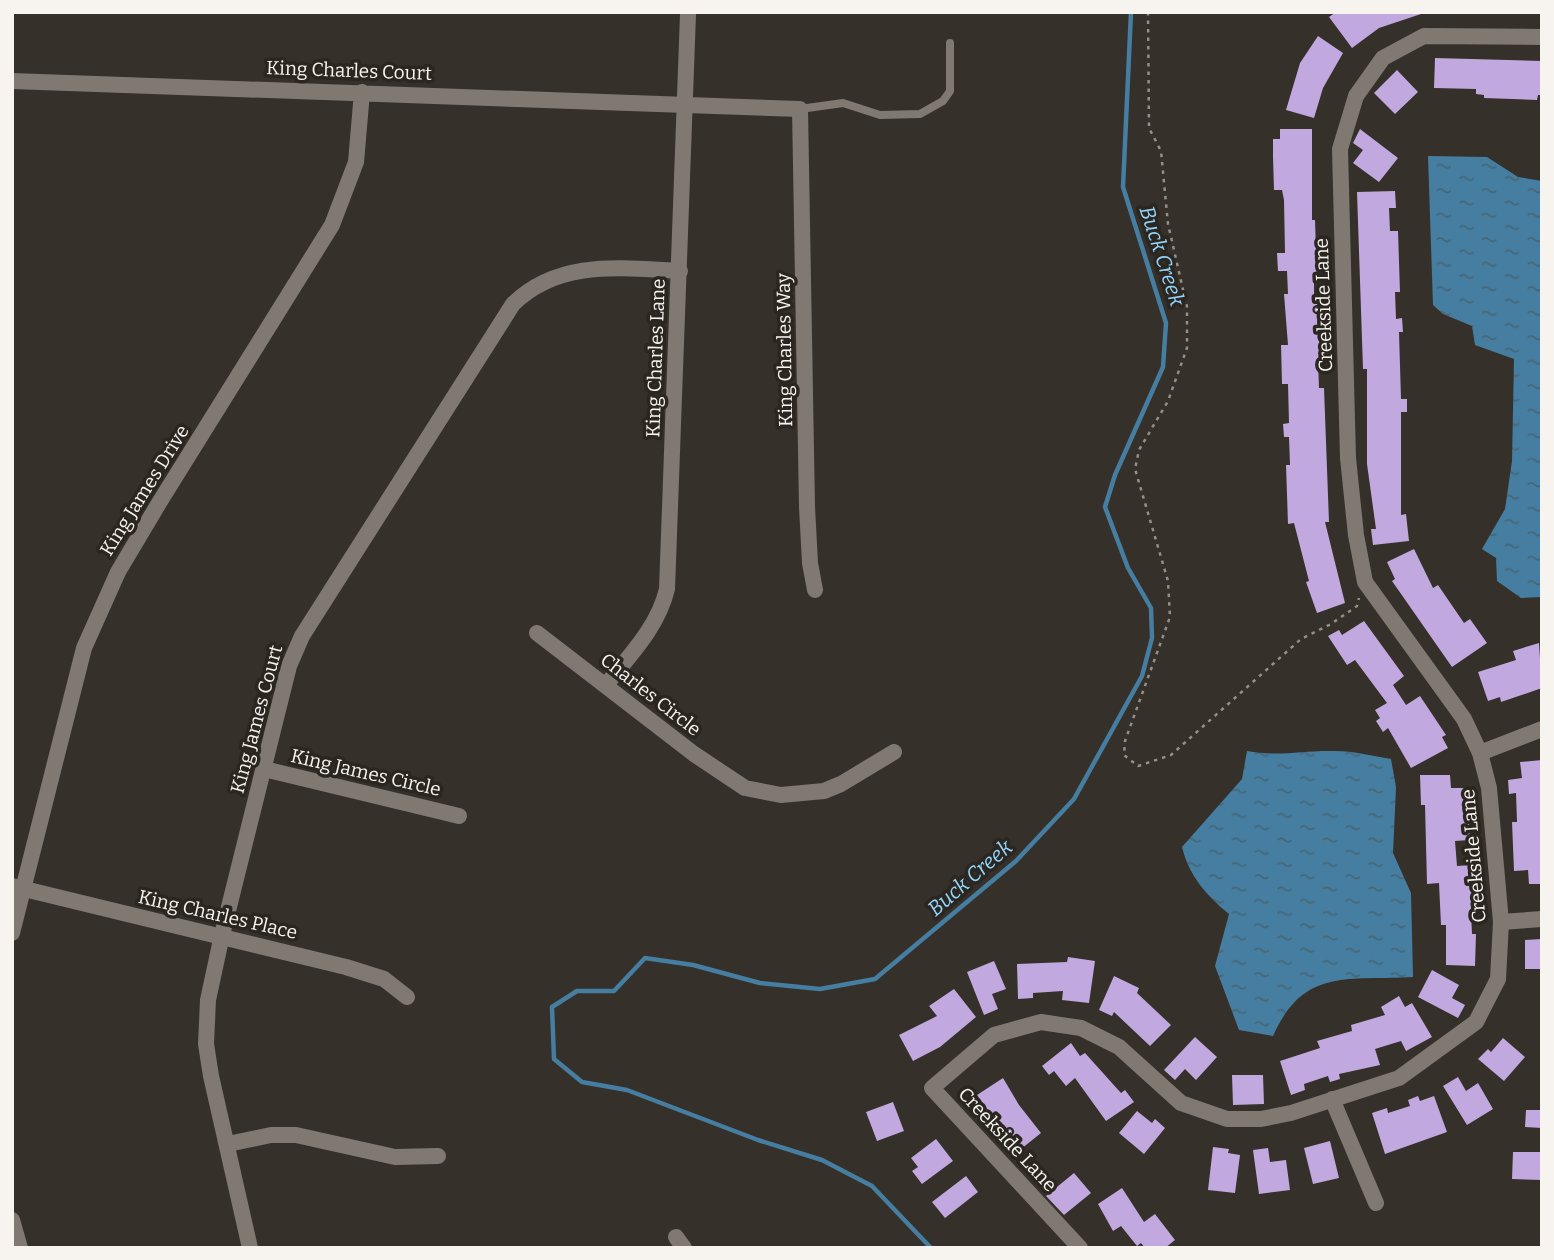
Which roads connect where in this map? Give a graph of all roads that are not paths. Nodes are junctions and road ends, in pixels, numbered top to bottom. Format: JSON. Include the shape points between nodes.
{"nodes":[{"id":1,"x":688,"y":14,"type":"edge"},
{"id":2,"x":1542,"y":37,"type":"edge"},
{"id":3,"x":950,"y":43,"type":"dead end"},
{"id":4,"x":12,"y":80,"type":"edge"},
{"id":5,"x":362,"y":92,"type":"junction"},
{"id":6,"x":684,"y":103,"type":"junction"},
{"id":7,"x":800,"y":109,"type":"junction"},
{"id":8,"x":680,"y":271,"type":"junction"},
{"id":9,"x":815,"y":590,"type":"dead end"},
{"id":10,"x":537,"y":633,"type":"dead end"},
{"id":11,"x":606,"y":685,"type":"junction"},
{"id":12,"x":1542,"y":729,"type":"edge"},
{"id":13,"x":894,"y":752,"type":"dead end"},
{"id":14,"x":1480,"y":752,"type":"junction"},
{"id":15,"x":264,"y":769,"type":"junction"},
{"id":16,"x":459,"y":816,"type":"dead end"},
{"id":17,"x":18,"y":887,"type":"edge"},
{"id":18,"x":1542,"y":919,"type":"edge"},
{"id":19,"x":1501,"y":922,"type":"junction"},
{"id":20,"x":12,"y":933,"type":"edge"},
{"id":21,"x":222,"y":935,"type":"junction"},
{"id":22,"x":407,"y":997,"type":"dead end"},
{"id":23,"x":1332,"y":1099,"type":"junction"},
{"id":24,"x":228,"y":1144,"type":"junction"},
{"id":25,"x":438,"y":1156,"type":"dead end"},
{"id":26,"x":1376,"y":1203,"type":"dead end"},
{"id":27,"x":12,"y":1220,"type":"edge"},
{"id":28,"x":20,"y":1248,"type":"edge"},
{"id":29,"x":250,"y":1248,"type":"edge"},
{"id":30,"x":1080,"y":1248,"type":"edge"}],
"edges":[{"from":1,"to":6,"type":"street","name":"King Charles Lane"},
{"from":2,"to":14,"type":"street","name":"Creekside Lane","via":[[1424,36],[1382,58],[1356,96],[1340,149],[1349,458],[1365,582],[1464,719]]},
{"from":3,"to":7,"type":"lane","via":[[950,91],[932,110],[897,116],[865,113],[843,103]]},
{"from":4,"to":5,"type":"street","name":"King Charles Court"},
{"from":5,"to":6,"type":"street","name":"King Charles Court"},
{"from":5,"to":17,"type":"street","name":"King James Drive","via":[[356,162],[332,225],[145,526],[110,588],[84,648]]},
{"from":6,"to":7,"type":"street","name":"King Charles Court"},
{"from":6,"to":8,"type":"street","name":"King Charles Lane"},
{"from":7,"to":9,"type":"street","name":"King Charles Way","via":[[807,507]]},
{"from":8,"to":11,"type":"street","name":"King Charles Lane","via":[[667,589],[659,614]]},
{"from":8,"to":15,"type":"street","name":"King James Court","via":[[603,268],[568,272],[536,285],[513,304],[302,636],[289,666]]},
{"from":10,"to":11,"type":"street","name":"Charles Circle"},
{"from":11,"to":13,"type":"street","name":"Charles Circle","via":[[741,786],[780,795],[815,793],[841,785]]},
{"from":12,"to":14,"type":"street"},
{"from":14,"to":19,"type":"street","name":"Creekside Lane","via":[[1489,788]]},
{"from":15,"to":16,"type":"street","name":"King James Circle"},
{"from":15,"to":21,"type":"street","name":"King James Court"},
{"from":17,"to":20,"type":"street","name":"King James Drive"},
{"from":17,"to":21,"type":"street","name":"King Charles Place"},
{"from":18,"to":19,"type":"street"},
{"from":19,"to":23,"type":"street","name":"Creekside Lane","via":[[1498,979],[1476,1022],[1399,1078]]},
{"from":21,"to":22,"type":"street","name":"King Charles Place","via":[[384,979]]},
{"from":21,"to":24,"type":"street","name":"King James Court","via":[[210,983],[206,1044]]},
{"from":23,"to":26,"type":"street"},
{"from":23,"to":30,"type":"street","name":"Creekside Lane","via":[[1261,1119],[1227,1119],[1181,1103],[1119,1047],[1081,1028],[1041,1022],[993,1035],[932,1088]]},
{"from":24,"to":25,"type":"street","via":[[296,1135],[395,1157]]},
{"from":24,"to":29,"type":"street","name":"King James Court"},
{"from":27,"to":28,"type":"street"}]}
